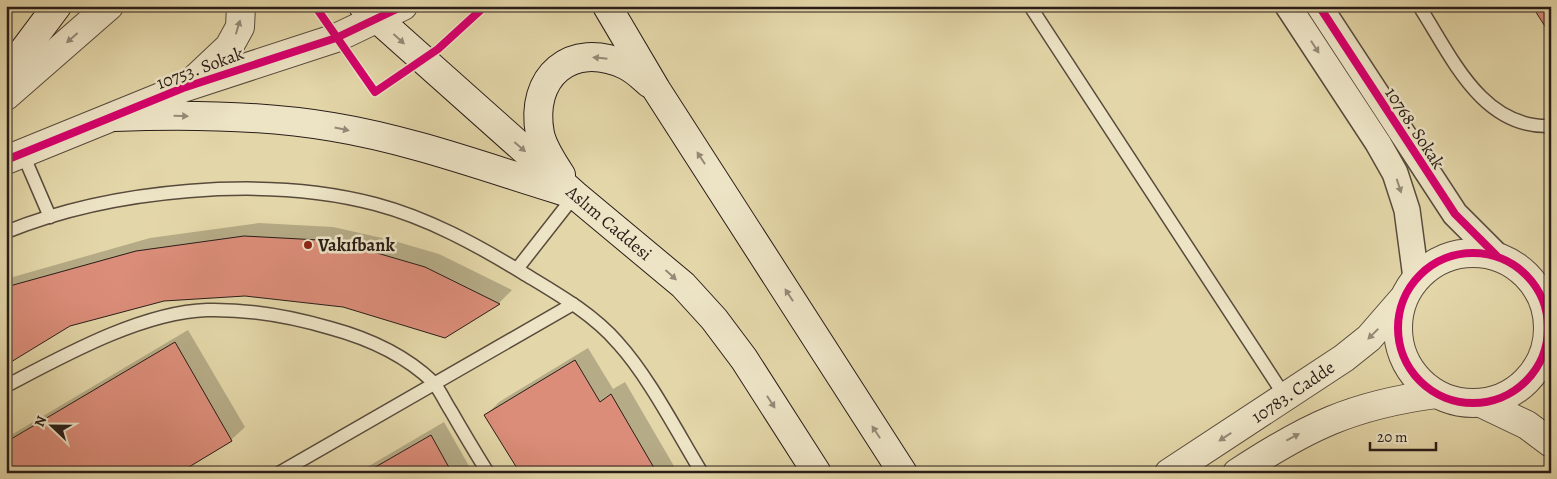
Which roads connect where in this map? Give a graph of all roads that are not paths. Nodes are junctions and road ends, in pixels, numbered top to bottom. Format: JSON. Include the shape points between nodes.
{"nodes":[{"id":1,"x":57,"y":6,"type":"edge"},
{"id":2,"x":109,"y":6,"type":"edge"},
{"id":3,"x":241,"y":6,"type":"edge"},
{"id":4,"x":403,"y":6,"type":"edge"},
{"id":5,"x":607,"y":6,"type":"edge"},
{"id":6,"x":1030,"y":6,"type":"edge"},
{"id":7,"x":1288,"y":6,"type":"edge"},
{"id":8,"x":1319,"y":6,"type":"edge"},
{"id":9,"x":1419,"y":6,"type":"edge"},
{"id":10,"x":370,"y":13,"type":"edge"},
{"id":11,"x":6,"y":74,"type":"edge"},
{"id":12,"x":183,"y":88,"type":"junction"},
{"id":13,"x":656,"y":89,"type":"junction"},
{"id":14,"x":6,"y":96,"type":"edge"},
{"id":15,"x":114,"y":117,"type":"junction"},
{"id":16,"x":1551,"y":126,"type":"edge"},
{"id":17,"x":14,"y":156,"type":"edge"},
{"id":18,"x":575,"y":195,"type":"junction"},
{"id":19,"x":50,"y":217,"type":"junction"},
{"id":20,"x":6,"y":232,"type":"edge"},
{"id":21,"x":1498,"y":256,"type":"junction"},
{"id":22,"x":517,"y":269,"type":"junction"},
{"id":23,"x":1410,"y":287,"type":"junction"},
{"id":24,"x":573,"y":304,"type":"junction"},
{"id":25,"x":1548,"y":351,"type":"edge"},
{"id":26,"x":434,"y":384,"type":"junction"},
{"id":27,"x":6,"y":386,"type":"edge"},
{"id":28,"x":1436,"y":394,"type":"junction"},
{"id":29,"x":1286,"y":398,"type":"junction"},
{"id":30,"x":1481,"y":403,"type":"junction"},
{"id":31,"x":1551,"y":443,"type":"edge"},
{"id":32,"x":279,"y":473,"type":"edge"},
{"id":33,"x":488,"y":473,"type":"edge"},
{"id":34,"x":702,"y":473,"type":"edge"},
{"id":35,"x":817,"y":473,"type":"edge"},
{"id":36,"x":903,"y":473,"type":"edge"},
{"id":37,"x":1169,"y":473,"type":"edge"},
{"id":38,"x":1237,"y":473,"type":"edge"}],
"edges":[{"from":1,"to":11,"type":"main road"},
{"from":2,"to":14,"type":"main road","one_way":true},
{"from":12,"to":3,"type":"main road","one_way":true,"via":[[210,68],[229,47],[240,27]]},
{"from":4,"to":10,"type":"main road","name":"10753. Sokak"},
{"from":5,"to":13,"type":"main road"},
{"from":6,"to":29,"type":"lane"},
{"from":7,"to":23,"type":"street","one_way":true,"via":[[1395,173],[1407,210]]},
{"from":8,"to":21,"type":"street","name":"10768. Sokak","via":[[1454,214]]},
{"from":9,"to":16,"type":"lane","via":[[1482,101],[1521,123]]},
{"from":10,"to":12,"type":"main road","name":"10753. Sokak","via":[[336,38]]},
{"from":10,"to":18,"type":"main road","name":"Aslım Caddesi","one_way":true},
{"from":12,"to":15,"type":"main road","name":"10753. Sokak"},
{"from":13,"to":18,"type":"main road","one_way":true,"via":[[626,65],[605,58],[585,57],[566,62],[551,74],[542,91],[538,109],[540,135],[552,162]]},
{"from":36,"to":13,"type":"main road","one_way":true},
{"from":15,"to":17,"type":"main road","name":"10753. Sokak"},
{"from":15,"to":18,"type":"main road","one_way":true,"via":[[208,116],[334,127],[404,143]]},
{"from":17,"to":19,"type":"lane"},
{"from":18,"to":22,"type":"lane"},
{"from":18,"to":35,"type":"main road","name":"Aslım Caddesi","one_way":true,"via":[[675,279],[714,319],[744,359]]},
{"from":19,"to":20,"type":"lane"},
{"from":19,"to":22,"type":"lane","via":[[113,202],[192,192],[264,189],[340,196],[378,205],[437,227]]},
{"from":21,"to":23,"type":"main road","via":[[1472,253],[1446,257],[1430,266]]},
{"from":21,"to":25,"type":"main road","via":[[1518,267],[1534,283],[1544,303]]},
{"from":22,"to":24,"type":"lane"},
{"from":23,"to":28,"type":"main road","via":[[1398,315],[1401,352],[1409,369]]},
{"from":23,"to":29,"type":"main road","name":"10783. Cadde","one_way":true,"via":[[1370,338]]},
{"from":24,"to":26,"type":"lane"},
{"from":24,"to":34,"type":"lane","via":[[611,336],[634,363]]},
{"from":25,"to":30,"type":"main road","via":[[1522,385],[1503,397]]},
{"from":26,"to":27,"type":"lane","via":[[411,364],[339,331],[290,316],[205,310],[159,318],[115,334]]},
{"from":26,"to":32,"type":"lane"},
{"from":26,"to":33,"type":"lane"},
{"from":28,"to":30,"type":"main road","via":[[1458,402]]},
{"from":38,"to":28,"type":"main road","name":"10783. Cadde","one_way":true,"via":[[1318,424],[1361,408]]},
{"from":29,"to":37,"type":"main road","name":"10783. Cadde","one_way":true},
{"from":30,"to":31,"type":"main road","via":[[1527,424]]}]}
